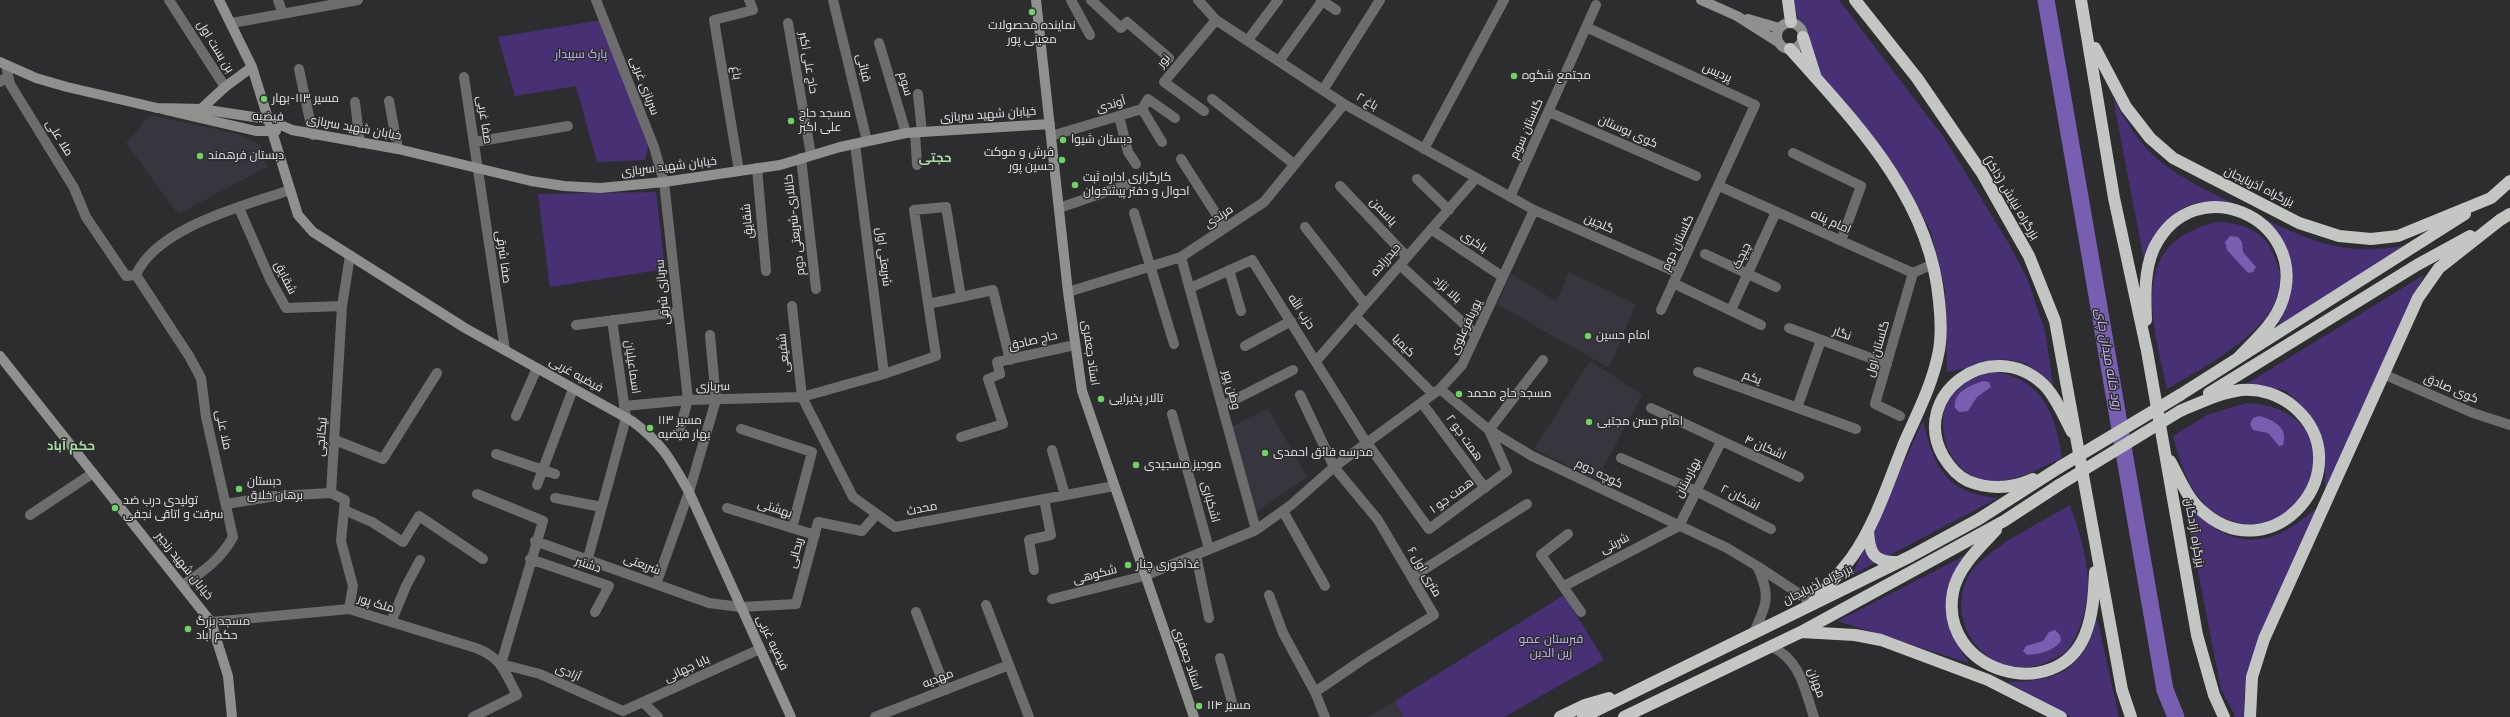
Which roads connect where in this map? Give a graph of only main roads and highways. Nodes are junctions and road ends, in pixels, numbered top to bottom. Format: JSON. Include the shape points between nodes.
{"nodes":[{"id":1,"x":1788,"y":0,"type":"edge"},
{"id":2,"x":1855,"y":0,"type":"edge"},
{"id":3,"x":2081,"y":0,"type":"edge"},
{"id":4,"x":1791,"y":22,"type":"road end"},
{"id":5,"x":2086,"y":22,"type":"junction"},
{"id":6,"x":1803,"y":36,"type":"road end"},
{"id":7,"x":1790,"y":49,"type":"road end"},
{"id":8,"x":1816,"y":78,"type":"junction"},
{"id":9,"x":2510,"y":181,"type":"edge"},
{"id":10,"x":2510,"y":185,"type":"edge"},
{"id":11,"x":2491,"y":198,"type":"junction"},
{"id":12,"x":2506,"y":216,"type":"edge"},
{"id":13,"x":2147,"y":351,"type":"junction"},
{"id":14,"x":2237,"y":359,"type":"junction"},
{"id":15,"x":2180,"y":411,"type":"junction"},
{"id":16,"x":2077,"y":442,"type":"junction"},
{"id":17,"x":2166,"y":454,"type":"junction"},
{"id":18,"x":2060,"y":467,"type":"junction"},
{"id":19,"x":2004,"y":521,"type":"junction"},
{"id":20,"x":1868,"y":530,"type":"junction"},
{"id":21,"x":2096,"y":553,"type":"junction"},
{"id":22,"x":1899,"y":562,"type":"junction"},
{"id":23,"x":1813,"y":603,"type":"junction"},
{"id":24,"x":1801,"y":632,"type":"junction"},
{"id":25,"x":1638,"y":689,"type":"junction"},
{"id":26,"x":1643,"y":710,"type":"junction"},
{"id":27,"x":1560,"y":717,"type":"edge"},
{"id":28,"x":1583,"y":717,"type":"edge"},
{"id":29,"x":1624,"y":717,"type":"edge"},
{"id":30,"x":1630,"y":717,"type":"edge"},
{"id":31,"x":2061,"y":717,"type":"edge"},
{"id":32,"x":2131,"y":717,"type":"edge"},
{"id":33,"x":2224,"y":717,"type":"edge"},
{"id":34,"x":2250,"y":717,"type":"edge"}],
"edges":[{"from":1,"to":4,"type":"highway"},
{"from":2,"to":16,"type":"highway","name":"بزرگراه نیایش (ذاکر)","via":[[1917,78],[1973,161],[2029,256],[2055,321]]},
{"from":3,"to":5,"type":"highway"},
{"from":5,"to":11,"type":"highway","name":"بزرگراه آذربایجان","via":[[2100,60],[2126,108],[2150,138],[2173,158],[2202,175],[2299,223],[2339,236],[2371,239],[2398,236]]},
{"from":5,"to":13,"type":"highway","via":[[2114,198]]},
{"from":6,"to":8,"type":"highway"},
{"from":7,"to":8,"type":"highway"},
{"from":8,"to":20,"type":"highway","via":[[1856,122],[1887,164],[1911,204],[1928,243],[1938,282],[1941,321],[1938,355],[1930,382]]},
{"from":9,"to":11,"type":"highway","name":"بزرگراه آذربایجان"},
{"from":10,"to":11,"type":"highway","name":"بزرگراه آذربایجان"},
{"from":11,"to":14,"type":"highway","name":"بزرگراه آذربایجان"},
{"from":12,"to":15,"type":"highway","via":[[2417,265]]},
{"from":12,"to":34,"type":"highway","via":[[2439,268],[2418,298],[2264,639],[2252,677]]},
{"from":13,"to":14,"type":"highway","via":[[2147,274],[2154,249],[2164,231],[2177,218],[2195,209],[2216,206],[2240,211],[2262,224],[2276,240],[2284,260],[2287,279],[2272,322]]},
{"from":13,"to":17,"type":"highway","name":"بزرگراه آزادگان"},
{"from":14,"to":18,"type":"highway","name":"بزرگراه آذربایجان","bridge":true},
{"from":15,"to":17,"type":"highway","via":[[2221,394],[2242,390],[2262,391],[2284,398],[2303,414],[2315,434],[2320,456],[2316,478],[2307,499],[2294,515],[2277,525],[2259,530],[2237,530],[2216,522],[2200,509]]},
{"from":15,"to":19,"type":"highway","bridge":true},
{"from":16,"to":18,"type":"highway","via":[[2045,386],[2028,372],[2007,365],[1986,366],[1966,374],[1951,387],[1939,405],[1934,426],[1938,447],[1948,465],[1964,479],[1983,487],[2003,488],[2026,482]]},
{"from":16,"to":21,"type":"highway"},
{"from":17,"to":33,"type":"highway","name":"بزرگراه آزادگان","via":[[2197,635],[2214,695]]},
{"from":18,"to":22,"type":"highway","name":"بزرگراه آذربایجان","via":[[1979,519]]},
{"from":19,"to":21,"type":"highway","via":[[1962,571],[1954,591],[1952,616],[1962,642],[1979,660],[2001,671],[2032,673],[2050,669],[2071,656],[2084,636],[2093,606]]},
{"from":19,"to":24,"type":"highway"},
{"from":20,"to":22,"type":"highway","via":[[1869,544],[1874,556],[1885,562]]},
{"from":20,"to":23,"type":"highway","via":[[1852,557]]},
{"from":21,"to":32,"type":"highway","via":[[2122,690]]},
{"from":22,"to":23,"type":"highway","name":"بزرگراه آذربایجان"},
{"from":23,"to":25,"type":"highway","name":"بزرگراه آذربایجان"},
{"from":24,"to":26,"type":"highway"},
{"from":24,"to":31,"type":"highway","via":[[1855,635],[1881,640],[1988,680]]},
{"from":25,"to":27,"type":"highway","via":[[1585,705]]},
{"from":25,"to":28,"type":"highway","name":"بزرگراه آذربایجان"},
{"from":26,"to":29,"type":"highway"},
{"from":26,"to":30,"type":"highway"}]}
